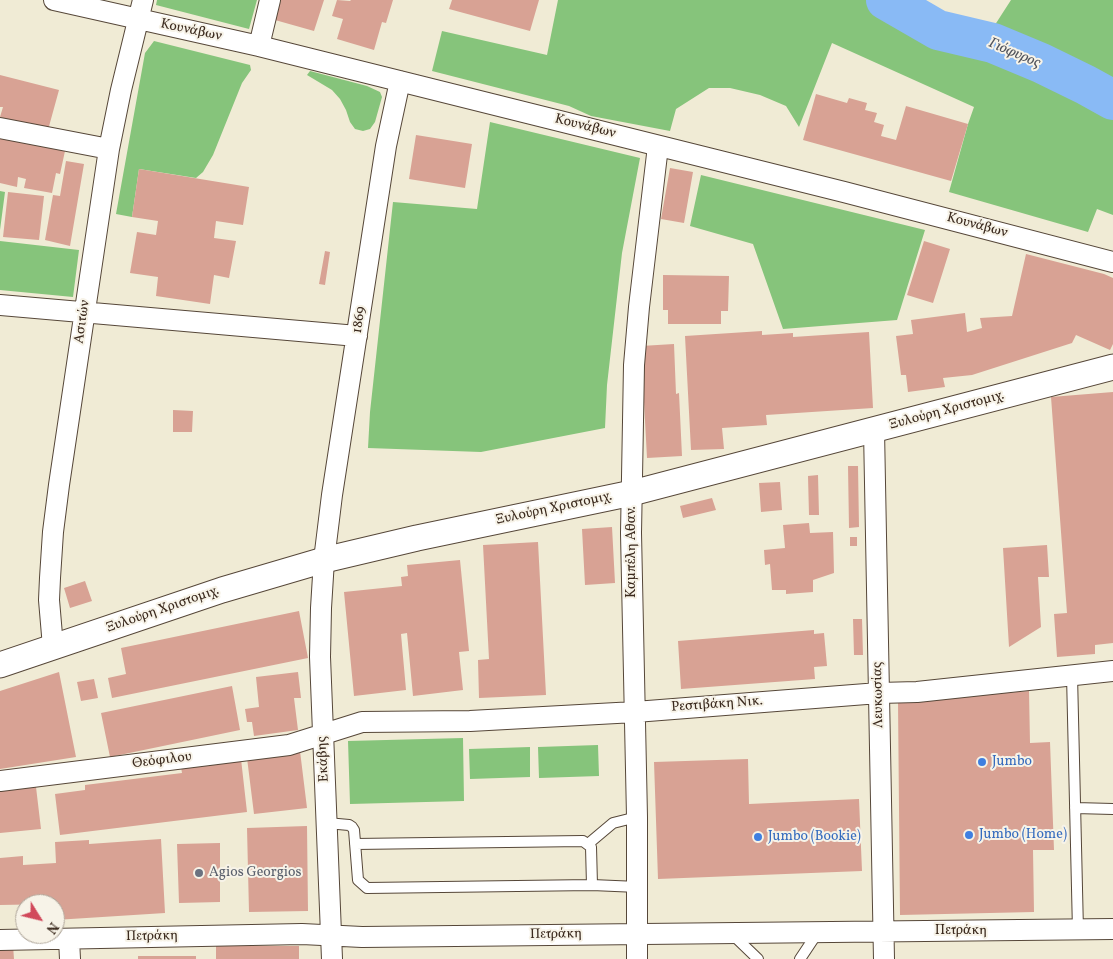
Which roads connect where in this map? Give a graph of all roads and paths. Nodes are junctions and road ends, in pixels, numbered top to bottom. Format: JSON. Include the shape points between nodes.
{"nodes":[{"id":1,"x":54,"y":0,"type":"edge"},
{"id":2,"x":270,"y":0,"type":"edge"},
{"id":3,"x":140,"y":10,"type":"edge"},
{"id":4,"x":259,"y":46,"type":"junction"},
{"id":5,"x":400,"y":81,"type":"junction"},
{"id":6,"x":0,"y":128,"type":"edge"},
{"id":7,"x":658,"y":146,"type":"junction"},
{"id":8,"x":109,"y":149,"type":"junction"},
{"id":9,"x":1113,"y":262,"type":"edge"},
{"id":10,"x":0,"y":305,"type":"edge"},
{"id":11,"x":85,"y":311,"type":"junction"},
{"id":12,"x":357,"y":336,"type":"junction"},
{"id":13,"x":1113,"y":367,"type":"edge"},
{"id":14,"x":874,"y":430,"type":"junction"},
{"id":15,"x":632,"y":493,"type":"junction"},
{"id":16,"x":324,"y":560,"type":"junction"},
{"id":17,"x":53,"y":647,"type":"junction"},
{"id":18,"x":0,"y":665,"type":"edge"},
{"id":19,"x":1113,"y":671,"type":"edge"},
{"id":20,"x":1072,"y":675,"type":"junction"},
{"id":21,"x":879,"y":692,"type":"junction"},
{"id":22,"x":634,"y":712,"type":"junction"},
{"id":23,"x":322,"y":735,"type":"junction"},
{"id":24,"x":0,"y":781,"type":"edge"},
{"id":25,"x":1075,"y":808,"type":"junction"},
{"id":26,"x":1113,"y":809,"type":"edge"},
{"id":27,"x":637,"y":816,"type":"junction"},
{"id":28,"x":327,"y":823,"type":"junction"},
{"id":29,"x":355,"y":844,"type":"junction"},
{"id":30,"x":588,"y":844,"type":"junction"},
{"id":31,"x":592,"y":885,"type":"junction"},
{"id":32,"x":638,"y":887,"type":"junction"},
{"id":33,"x":1113,"y":929,"type":"edge"},
{"id":34,"x":1078,"y":930,"type":"junction"},
{"id":35,"x":883,"y":931,"type":"junction"},
{"id":36,"x":731,"y":932,"type":"junction"},
{"id":37,"x":818,"y":932,"type":"junction"},
{"id":38,"x":637,"y":934,"type":"junction"},
{"id":39,"x":331,"y":936,"type":"junction"},
{"id":40,"x":70,"y":939,"type":"junction"},
{"id":41,"x":0,"y":940,"type":"edge"},
{"id":42,"x":70,"y":959,"type":"edge"},
{"id":43,"x":332,"y":959,"type":"edge"},
{"id":44,"x":637,"y":959,"type":"edge"},
{"id":45,"x":758,"y":959,"type":"edge"},
{"id":46,"x":800,"y":959,"type":"edge"},
{"id":47,"x":884,"y":959,"type":"edge"}],
"edges":[{"from":1,"to":3,"type":"street","name":"Κουνάβων"},
{"from":2,"to":4,"type":"street"},
{"from":3,"to":4,"type":"street","name":"Κουνάβων"},
{"from":3,"to":8,"type":"street","name":"Ασιτών"},
{"from":4,"to":5,"type":"street","name":"Κουνάβων"},
{"from":5,"to":7,"type":"street","name":"Κουνάβων"},
{"from":5,"to":12,"type":"street","name":"1869","via":[[386,146]]},
{"from":6,"to":8,"type":"street"},
{"from":7,"to":9,"type":"street","name":"Κουνάβων"},
{"from":7,"to":15,"type":"street","name":"Καμπέλη Αθαν.","via":[[636,337]]},
{"from":8,"to":11,"type":"street","name":"Ασιτών"},
{"from":10,"to":11,"type":"street"},
{"from":11,"to":12,"type":"street"},
{"from":11,"to":17,"type":"street","name":"Ασιτών","via":[[53,532],[50,600]]},
{"from":12,"to":16,"type":"street","name":"1869"},
{"from":13,"to":14,"type":"street","name":"Ξυλούρη Χριστομιχ."},
{"from":14,"to":15,"type":"street","name":"Ξυλούρη Χριστομιχ."},
{"from":14,"to":21,"type":"street","name":"Λευκωσίας"},
{"from":15,"to":16,"type":"street","name":"Ξυλούρη Χριστομιχ."},
{"from":15,"to":22,"type":"street","name":"Καμπέλη Αθαν."},
{"from":16,"to":17,"type":"street","name":"Ξυλούρη Χριστομιχ.","via":[[222,590]]},
{"from":16,"to":23,"type":"street","name":"Εκάβης","via":[[320,627]]},
{"from":17,"to":18,"type":"street","name":"Ξυλούρη Χριστομιχ."},
{"from":19,"to":20,"type":"street","name":"Ρεστιβάκη Νικ."},
{"from":20,"to":21,"type":"street","name":"Ρεστιβάκη Νικ.","via":[[917,692]]},
{"from":20,"to":25,"type":"lane"},
{"from":21,"to":22,"type":"street","name":"Ρεστιβάκη Νικ."},
{"from":21,"to":35,"type":"street","name":"Λευκωσίας"},
{"from":22,"to":23,"type":"street","name":"Ρεστιβάκη Νικ.","via":[[470,721],[362,722]]},
{"from":22,"to":27,"type":"street","name":"Καμπέλη Αθαν."},
{"from":23,"to":24,"type":"street","name":"Θεόφιλου","via":[[289,745]]},
{"from":23,"to":28,"type":"street","name":"Εκάβης"},
{"from":25,"to":26,"type":"lane"},
{"from":25,"to":34,"type":"lane"},
{"from":27,"to":30,"type":"lane","via":[[613,823]]},
{"from":27,"to":32,"type":"street","name":"Καμπέλη Αθαν."},
{"from":28,"to":29,"type":"lane","via":[[349,825],[354,830]]},
{"from":28,"to":39,"type":"street","name":"Εκάβης"},
{"from":29,"to":30,"type":"lane","via":[[583,841]]},
{"from":29,"to":31,"type":"lane","via":[[358,880],[367,888]]},
{"from":30,"to":31,"type":"lane","via":[[591,847]]},
{"from":31,"to":32,"type":"lane"},
{"from":32,"to":38,"type":"street","name":"Καμπέλη Αθαν."},
{"from":33,"to":34,"type":"street","name":"Πετράκη"},
{"from":34,"to":35,"type":"street","name":"Πετράκη"},
{"from":35,"to":37,"type":"street","name":"Πετράκη"},
{"from":35,"to":47,"type":"street","name":"Λευκωσίας"},
{"from":36,"to":37,"type":"street","name":"Πετράκη"},
{"from":36,"to":38,"type":"street","name":"Πετράκη"},
{"from":36,"to":45,"type":"lane"},
{"from":37,"to":46,"type":"lane"},
{"from":38,"to":39,"type":"street","name":"Πετράκη"},
{"from":38,"to":44,"type":"street","name":"Καμπέλη Αθαν."},
{"from":39,"to":40,"type":"street","name":"Πετράκη"},
{"from":39,"to":43,"type":"street","name":"Εκάβης"},
{"from":40,"to":41,"type":"street","name":"Πετράκη"},
{"from":40,"to":42,"type":"street"}]}
